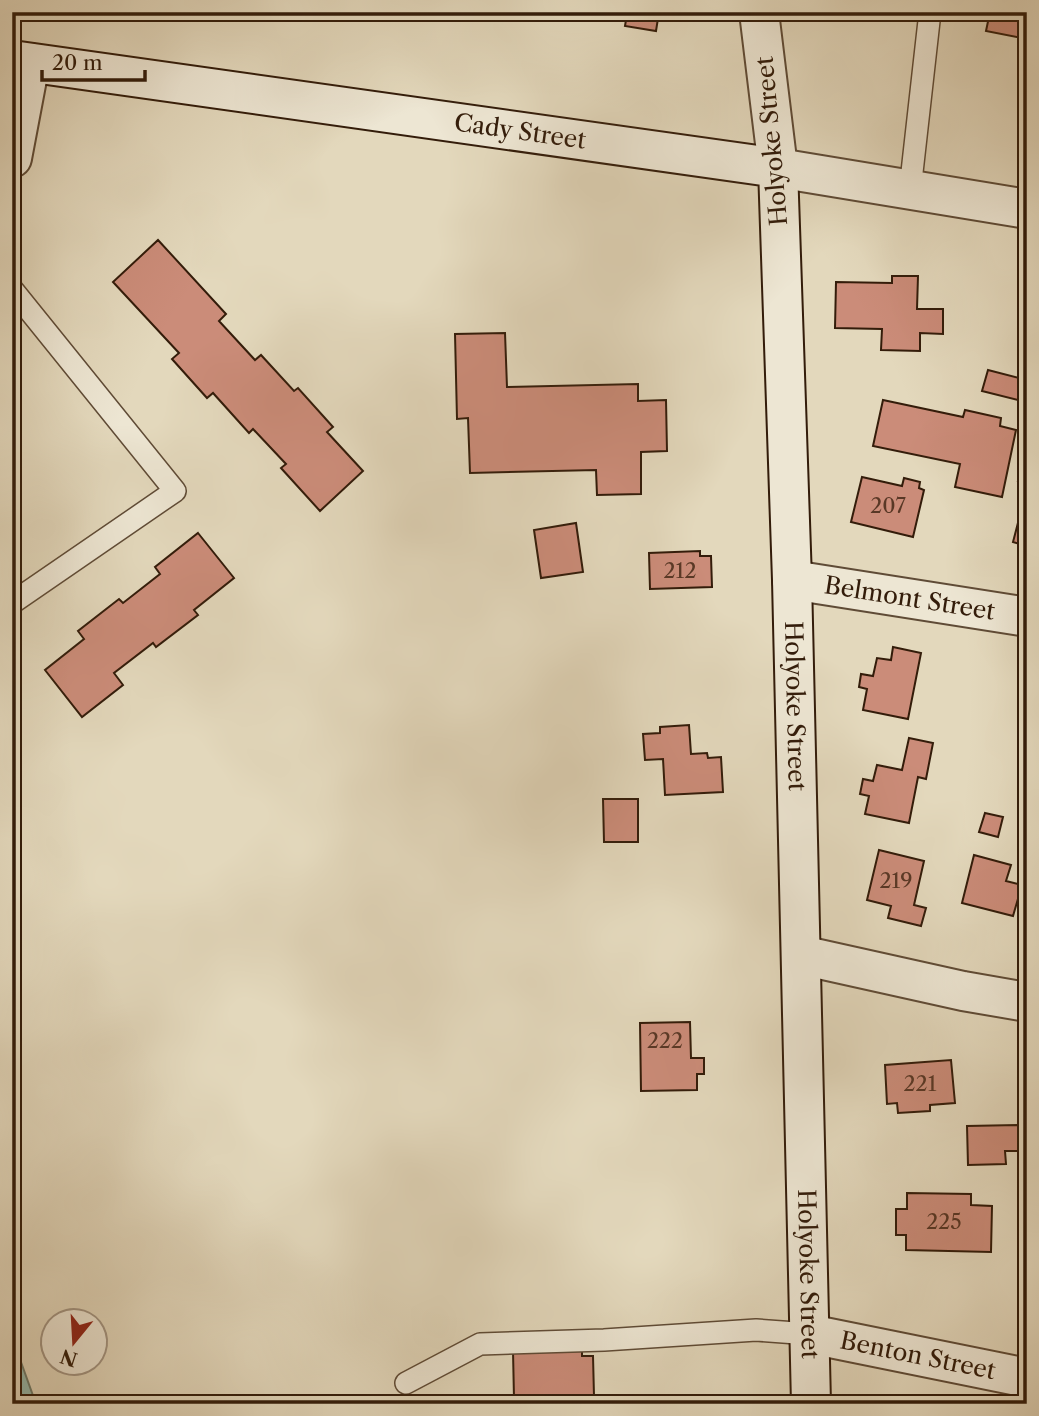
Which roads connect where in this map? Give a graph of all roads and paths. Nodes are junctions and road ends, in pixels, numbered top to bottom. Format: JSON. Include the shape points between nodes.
{"nodes":[{"id":1,"x":759,"y":12,"type":"edge"},
{"id":2,"x":930,"y":12,"type":"edge"},
{"id":3,"x":21,"y":62,"type":"edge"},
{"id":4,"x":12,"y":158,"type":"edge"},
{"id":5,"x":778,"y":167,"type":"junction"},
{"id":6,"x":910,"y":190,"type":"junction"},
{"id":7,"x":1027,"y":209,"type":"edge"},
{"id":8,"x":12,"y":289,"type":"edge"},
{"id":9,"x":792,"y":580,"type":"junction"},
{"id":10,"x":12,"y":603,"type":"edge"},
{"id":11,"x":1027,"y":617,"type":"edge"},
{"id":12,"x":801,"y":955,"type":"junction"},
{"id":13,"x":1027,"y":1002,"type":"edge"},
{"id":14,"x":810,"y":1335,"type":"junction"},
{"id":15,"x":1027,"y":1378,"type":"edge"},
{"id":16,"x":406,"y":1382,"type":"dead end"},
{"id":17,"x":811,"y":1404,"type":"edge"}],
"edges":[{"from":1,"to":5,"type":"main road","name":"Holyoke Street"},
{"from":2,"to":6,"type":"lane"},
{"from":3,"to":4,"type":"main road"},
{"from":3,"to":5,"type":"main road","name":"Cady Street"},
{"from":5,"to":6,"type":"main road","name":"Cady Street"},
{"from":5,"to":9,"type":"main road","name":"Holyoke Street"},
{"from":6,"to":7,"type":"main road","name":"Cady Street"},
{"from":8,"to":10,"type":"lane","via":[[175,491]]},
{"from":9,"to":11,"type":"main road","name":"Belmont Street"},
{"from":9,"to":12,"type":"main road","name":"Holyoke Street"},
{"from":12,"to":13,"type":"main road"},
{"from":12,"to":14,"type":"main road","name":"Holyoke Street"},
{"from":14,"to":15,"type":"main road","name":"Benton Street"},
{"from":14,"to":16,"type":"lane","via":[[757,1330],[480,1344]]},
{"from":14,"to":17,"type":"main road","name":"Holyoke Street"}]}
